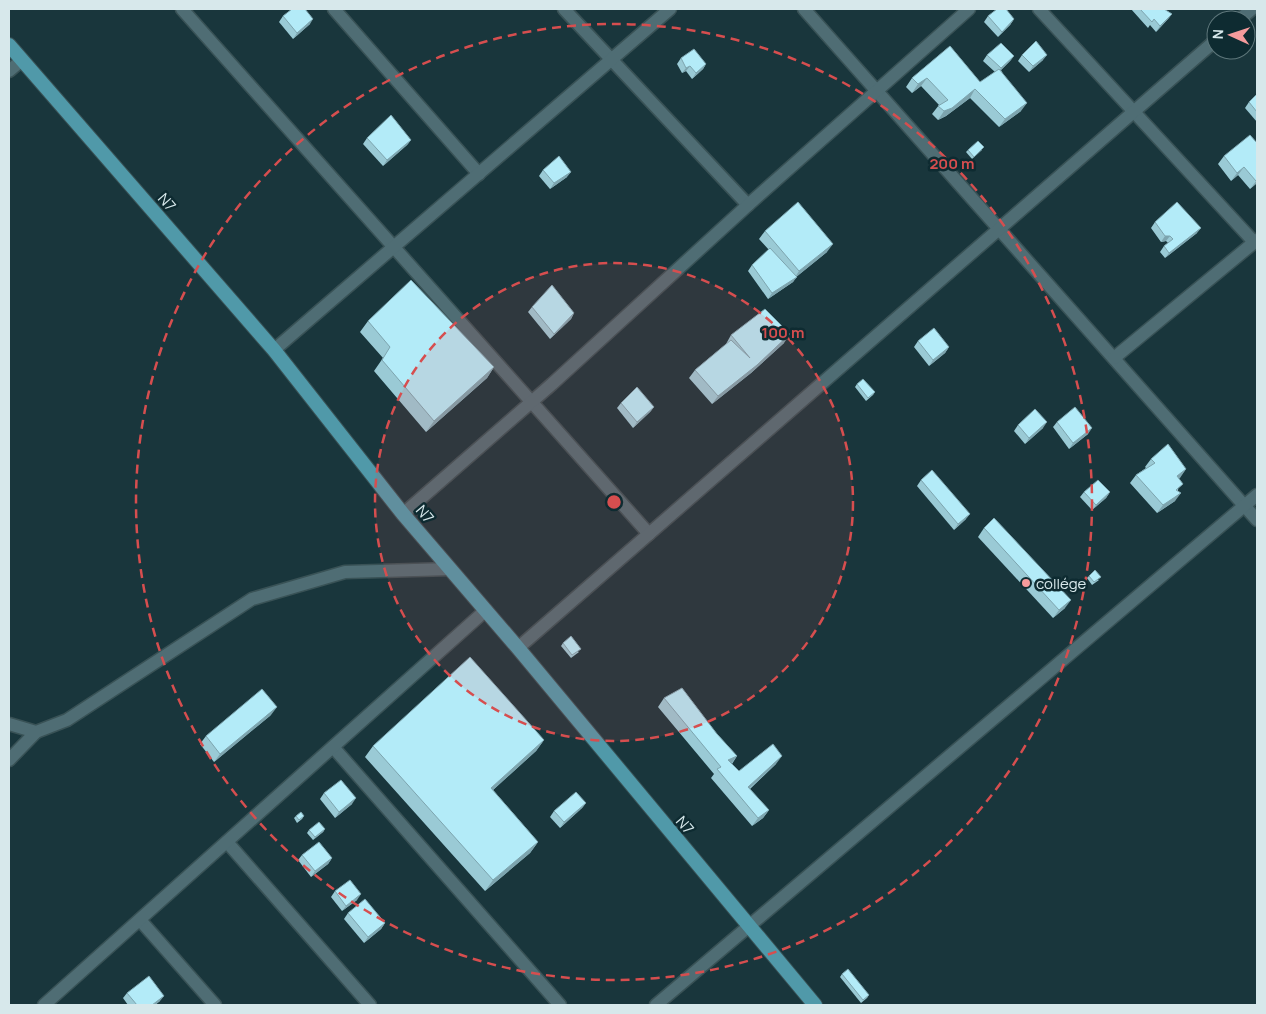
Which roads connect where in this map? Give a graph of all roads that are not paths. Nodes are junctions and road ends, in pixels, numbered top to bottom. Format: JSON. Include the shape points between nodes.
{"nodes":[{"id":1,"x":182,"y":9,"type":"edge"},
{"id":2,"x":334,"y":9,"type":"edge"},
{"id":3,"x":564,"y":9,"type":"edge"},
{"id":4,"x":670,"y":9,"type":"edge"},
{"id":5,"x":804,"y":9,"type":"edge"},
{"id":6,"x":969,"y":9,"type":"edge"},
{"id":7,"x":1038,"y":9,"type":"edge"},
{"id":8,"x":9,"y":45,"type":"edge"},
{"id":9,"x":1206,"y":49,"type":"edge"},
{"id":10,"x":22,"y":60,"type":"junction"},
{"id":11,"x":612,"y":60,"type":"junction"},
{"id":12,"x":9,"y":71,"type":"edge"},
{"id":13,"x":878,"y":91,"type":"junction"},
{"id":14,"x":1134,"y":112,"type":"junction"},
{"id":15,"x":479,"y":174,"type":"junction"},
{"id":16,"x":748,"y":205,"type":"junction"},
{"id":17,"x":1000,"y":229,"type":"junction"},
{"id":18,"x":1256,"y":241,"type":"edge"},
{"id":19,"x":394,"y":247,"type":"junction"},
{"id":20,"x":274,"y":350,"type":"junction"},
{"id":21,"x":1114,"y":358,"type":"junction"},
{"id":22,"x":532,"y":402,"type":"junction"},
{"id":23,"x":1257,"y":495,"type":"edge"},
{"id":24,"x":1244,"y":506,"type":"junction"},
{"id":25,"x":403,"y":514,"type":"junction"},
{"id":26,"x":1257,"y":520,"type":"edge"},
{"id":27,"x":649,"y":534,"type":"junction"},
{"id":28,"x":450,"y":569,"type":"junction"},
{"id":29,"x":486,"y":610,"type":"junction"},
{"id":30,"x":518,"y":648,"type":"junction"},
{"id":31,"x":9,"y":724,"type":"edge"},
{"id":32,"x":36,"y":732,"type":"junction"},
{"id":33,"x":333,"y":747,"type":"junction"},
{"id":34,"x":9,"y":760,"type":"edge"},
{"id":35,"x":227,"y":842,"type":"junction"},
{"id":36,"x":140,"y":920,"type":"junction"},
{"id":37,"x":749,"y":927,"type":"junction"},
{"id":38,"x":50,"y":1003,"type":"edge"},
{"id":39,"x":215,"y":1005,"type":"edge"},
{"id":40,"x":370,"y":1005,"type":"edge"},
{"id":41,"x":560,"y":1005,"type":"edge"},
{"id":42,"x":656,"y":1005,"type":"edge"},
{"id":43,"x":816,"y":1005,"type":"edge"}],
"edges":[{"from":1,"to":19,"type":"street"},
{"from":2,"to":15,"type":"street"},
{"from":3,"to":11,"type":"street"},
{"from":4,"to":11,"type":"street"},
{"from":5,"to":13,"type":"street"},
{"from":6,"to":13,"type":"street"},
{"from":7,"to":14,"type":"street"},
{"from":8,"to":10,"type":"main road","name":"N7"},
{"from":9,"to":14,"type":"street"},
{"from":10,"to":12,"type":"street"},
{"from":10,"to":20,"type":"main road","name":"N7"},
{"from":11,"to":15,"type":"street"},
{"from":11,"to":16,"type":"street"},
{"from":13,"to":16,"type":"street"},
{"from":13,"to":17,"type":"street"},
{"from":14,"to":17,"type":"street"},
{"from":14,"to":18,"type":"street"},
{"from":15,"to":19,"type":"street"},
{"from":16,"to":22,"type":"street"},
{"from":17,"to":21,"type":"street"},
{"from":17,"to":27,"type":"street"},
{"from":18,"to":21,"type":"street"},
{"from":19,"to":20,"type":"street"},
{"from":19,"to":22,"type":"street"},
{"from":20,"to":25,"type":"main road","name":"N7"},
{"from":21,"to":24,"type":"street"},
{"from":22,"to":25,"type":"street"},
{"from":22,"to":27,"type":"street"},
{"from":23,"to":24,"type":"street"},
{"from":24,"to":26,"type":"street"},
{"from":24,"to":37,"type":"street"},
{"from":25,"to":28,"type":"main road","name":"N7"},
{"from":27,"to":30,"type":"street"},
{"from":28,"to":29,"type":"main road","name":"N7"},
{"from":28,"to":32,"type":"street","via":[[346,572],[252,599],[67,720]]},
{"from":29,"to":30,"type":"main road","name":"N7"},
{"from":29,"to":33,"type":"street"},
{"from":30,"to":37,"type":"main road","name":"N7"},
{"from":31,"to":32,"type":"street"},
{"from":32,"to":34,"type":"street"},
{"from":33,"to":35,"type":"street"},
{"from":33,"to":41,"type":"street"},
{"from":35,"to":36,"type":"street"},
{"from":35,"to":40,"type":"street"},
{"from":36,"to":38,"type":"street"},
{"from":36,"to":39,"type":"street"},
{"from":37,"to":42,"type":"street"},
{"from":37,"to":43,"type":"main road","name":"N7"}]}
